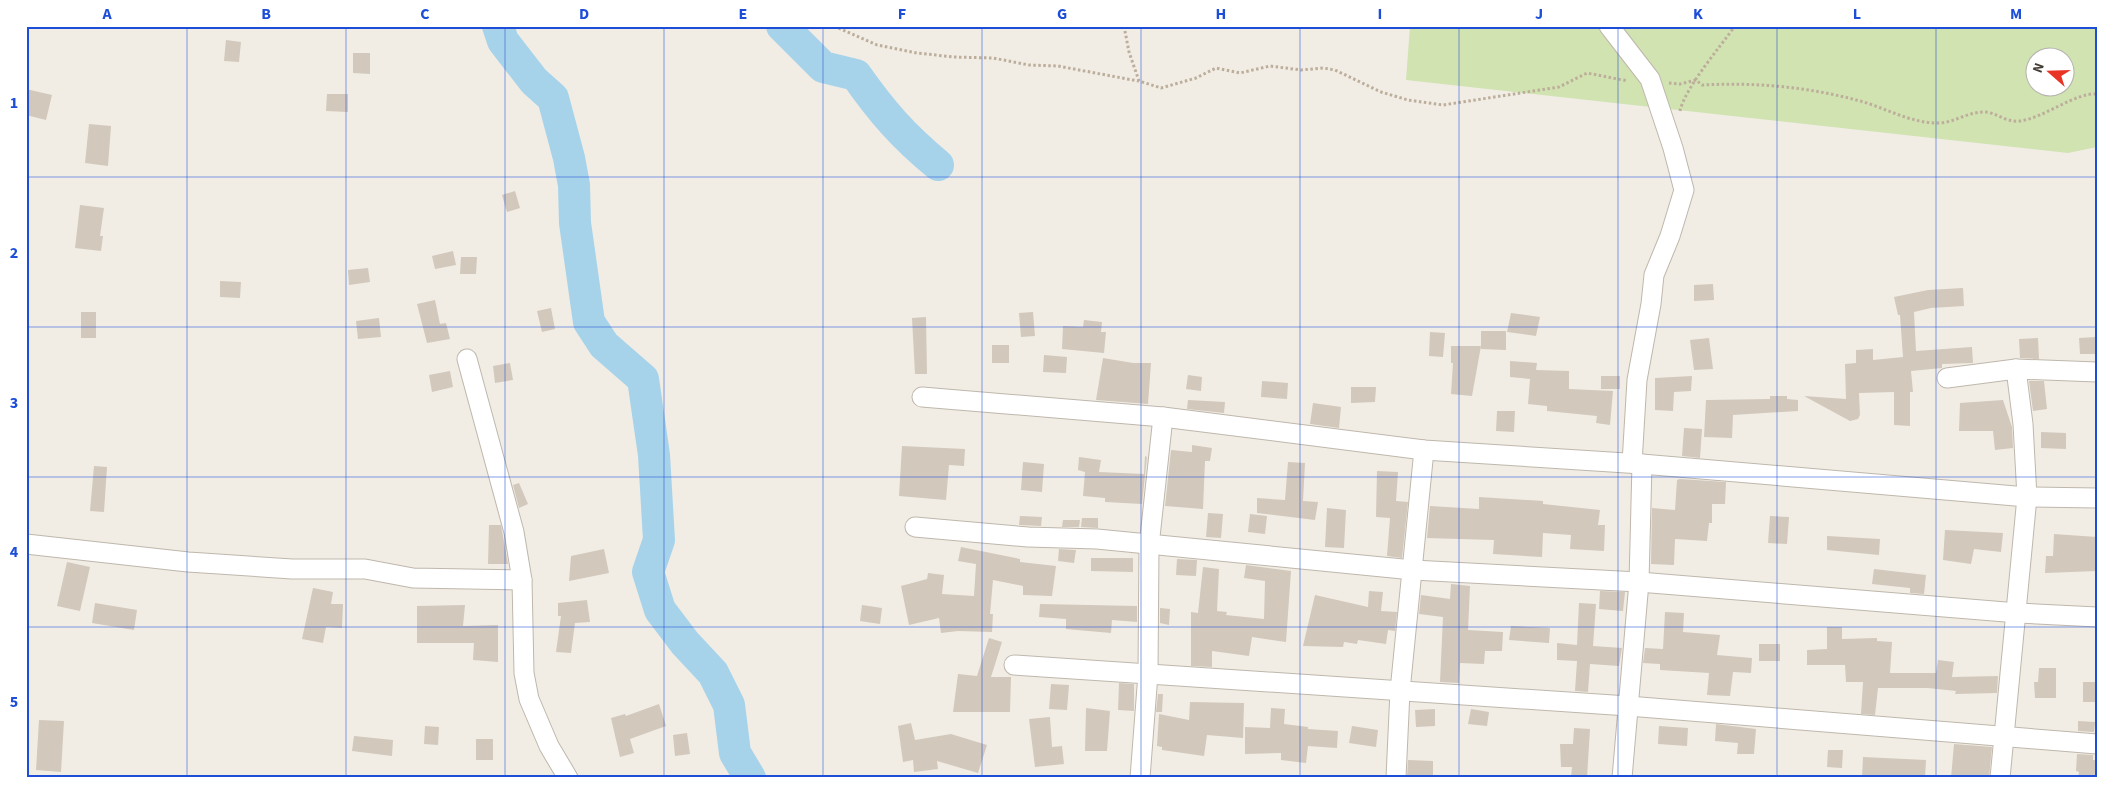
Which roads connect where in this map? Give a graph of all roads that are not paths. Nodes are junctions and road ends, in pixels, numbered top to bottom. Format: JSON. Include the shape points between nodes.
{"nodes":[{"id":1,"x":1609,"y":26,"type":"edge"},
{"id":2,"x":467,"y":359,"type":"dead end"},
{"id":3,"x":2016,"y":369,"type":"junction"},
{"id":4,"x":2097,"y":372,"type":"edge"},
{"id":5,"x":1947,"y":378,"type":"dead end"},
{"id":6,"x":922,"y":397,"type":"dead end"},
{"id":7,"x":1163,"y":417,"type":"junction"},
{"id":8,"x":1424,"y":450,"type":"junction"},
{"id":9,"x":1637,"y":464,"type":"junction"},
{"id":10,"x":2027,"y":497,"type":"junction"},
{"id":11,"x":2097,"y":498,"type":"edge"},
{"id":12,"x":915,"y":527,"type":"dead end"},
{"id":13,"x":26,"y":544,"type":"edge"},
{"id":14,"x":1149,"y":546,"type":"junction"},
{"id":15,"x":1413,"y":570,"type":"junction"},
{"id":16,"x":522,"y":580,"type":"junction"},
{"id":17,"x":1639,"y":582,"type":"junction"},
{"id":18,"x":2018,"y":612,"type":"junction"},
{"id":19,"x":2097,"y":617,"type":"edge"},
{"id":20,"x":1014,"y":665,"type":"dead end"},
{"id":21,"x":1148,"y":674,"type":"junction"},
{"id":22,"x":1400,"y":691,"type":"junction"},
{"id":23,"x":1628,"y":706,"type":"junction"},
{"id":24,"x":2005,"y":736,"type":"junction"},
{"id":25,"x":2097,"y":744,"type":"edge"},
{"id":26,"x":568,"y":778,"type":"edge"},
{"id":27,"x":1140,"y":778,"type":"edge"},
{"id":28,"x":1396,"y":778,"type":"edge"},
{"id":29,"x":1622,"y":778,"type":"edge"},
{"id":30,"x":2000,"y":778,"type":"edge"}],
"edges":[{"from":1,"to":9,"type":"street","via":[[1650,79],[1684,190],[1654,275],[1637,380]]},
{"from":2,"to":16,"type":"street","via":[[514,532]]},
{"from":3,"to":4,"type":"street"},
{"from":3,"to":5,"type":"street"},
{"from":3,"to":10,"type":"street"},
{"from":6,"to":7,"type":"street"},
{"from":7,"to":8,"type":"street"},
{"from":7,"to":14,"type":"street"},
{"from":8,"to":9,"type":"street"},
{"from":8,"to":15,"type":"street"},
{"from":9,"to":10,"type":"street"},
{"from":9,"to":17,"type":"street"},
{"from":10,"to":11,"type":"street"},
{"from":10,"to":18,"type":"street"},
{"from":12,"to":14,"type":"street","via":[[1028,538],[1097,539]]},
{"from":13,"to":16,"type":"street","via":[[198,562],[365,570],[413,578]]},
{"from":14,"to":15,"type":"street"},
{"from":14,"to":21,"type":"street"},
{"from":15,"to":17,"type":"street"},
{"from":15,"to":22,"type":"street"},
{"from":16,"to":26,"type":"street","via":[[524,673],[528,699]]},
{"from":17,"to":18,"type":"street"},
{"from":17,"to":23,"type":"street"},
{"from":18,"to":19,"type":"street"},
{"from":18,"to":24,"type":"street"},
{"from":20,"to":21,"type":"street"},
{"from":21,"to":22,"type":"street"},
{"from":21,"to":27,"type":"street"},
{"from":22,"to":23,"type":"street"},
{"from":22,"to":28,"type":"street"},
{"from":23,"to":24,"type":"street"},
{"from":23,"to":29,"type":"street"},
{"from":24,"to":25,"type":"street"},
{"from":24,"to":30,"type":"street"}]}
